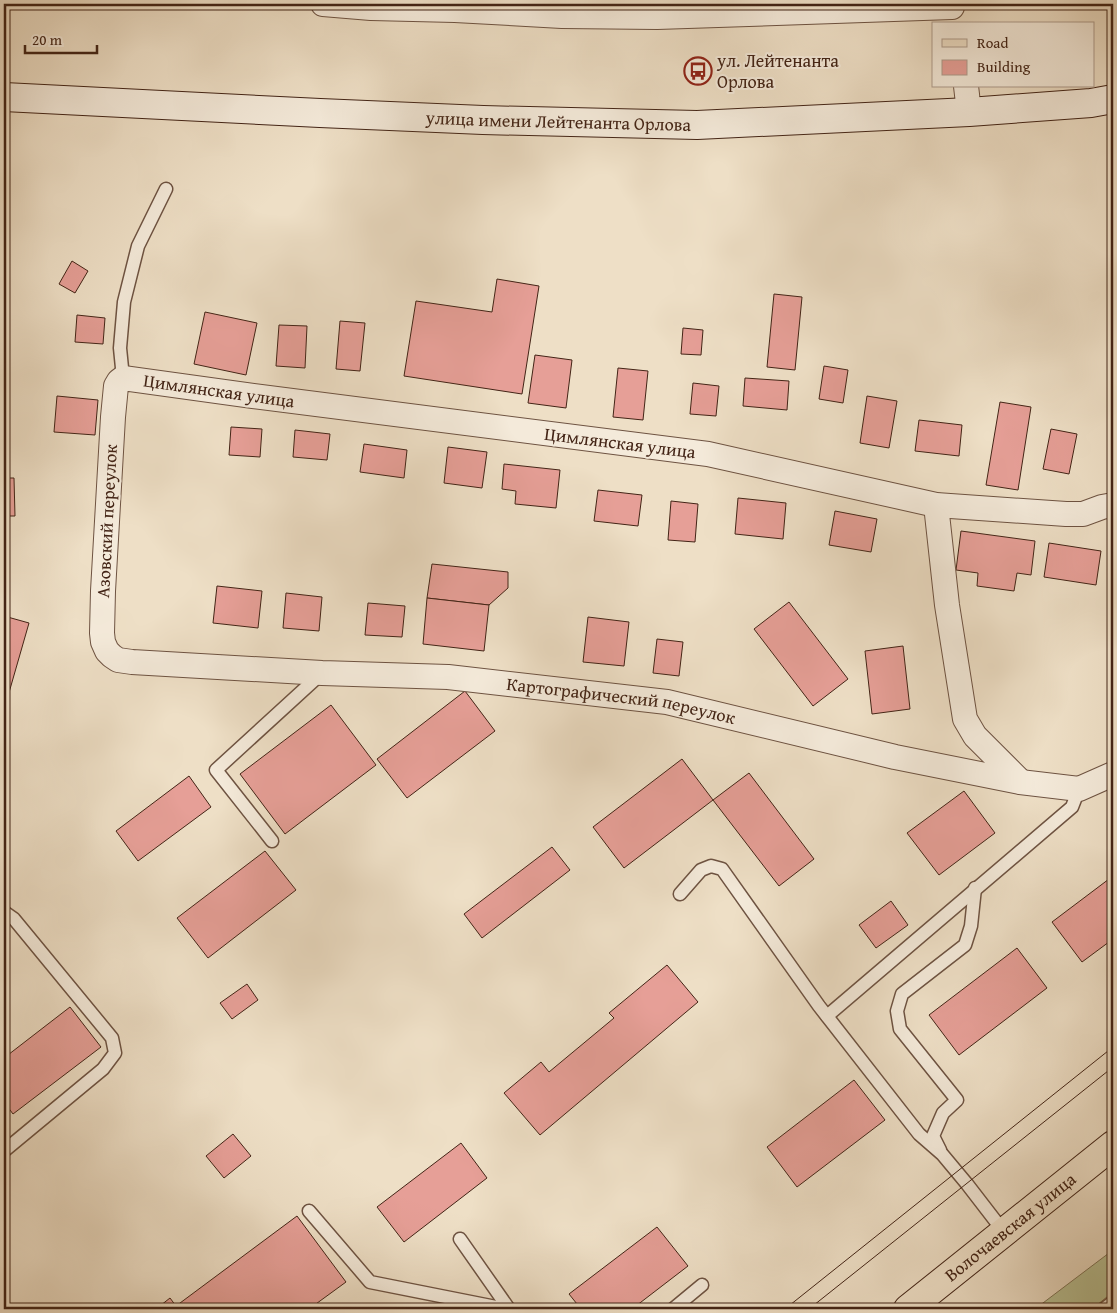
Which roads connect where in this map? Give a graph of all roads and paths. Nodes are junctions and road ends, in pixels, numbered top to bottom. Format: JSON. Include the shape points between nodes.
{"nodes":[{"id":1,"x":323,"y":4,"type":"edge"},
{"id":2,"x":371,"y":6,"type":"edge"},
{"id":3,"x":655,"y":10,"type":"edge"},
{"id":4,"x":953,"y":12,"type":"edge"},
{"id":5,"x":4,"y":97,"type":"edge"},
{"id":6,"x":967,"y":99,"type":"edge"},
{"id":7,"x":1113,"y":99,"type":"edge"},
{"id":8,"x":166,"y":188,"type":"dead end"},
{"id":9,"x":123,"y":378,"type":"junction"},
{"id":10,"x":936,"y":505,"type":"junction"},
{"id":11,"x":1113,"y":506,"type":"edge"},
{"id":12,"x":118,"y":660,"type":"joint"},
{"id":13,"x":322,"y":673,"type":"junction"},
{"id":14,"x":1113,"y":774,"type":"edge"},
{"id":15,"x":1021,"y":782,"type":"junction"},
{"id":16,"x":1079,"y":789,"type":"junction"},
{"id":17,"x":272,"y":841,"type":"dead end"},
{"id":18,"x":975,"y":888,"type":"junction"},
{"id":19,"x":680,"y":894,"type":"dead end"},
{"id":20,"x":4,"y":912,"type":"edge"},
{"id":21,"x":827,"y":1016,"type":"junction"},
{"id":22,"x":1113,"y":1145,"type":"edge"},
{"id":23,"x":4,"y":1151,"type":"edge"},
{"id":24,"x":942,"y":1154,"type":"junction"},
{"id":25,"x":309,"y":1211,"type":"dead end"},
{"id":26,"x":1004,"y":1232,"type":"junction"},
{"id":27,"x":460,"y":1239,"type":"dead end"},
{"id":28,"x":702,"y":1285,"type":"dead end"},
{"id":29,"x":1113,"y":1302,"type":"edge"},
{"id":30,"x":508,"y":1309,"type":"edge"},
{"id":31,"x":673,"y":1309,"type":"edge"},
{"id":32,"x":908,"y":1309,"type":"edge"},
{"id":33,"x":1104,"y":1309,"type":"edge"}],
"edges":[{"from":1,"to":2,"type":"street"},
{"from":2,"to":3,"type":"street","via":[[562,16]]},
{"from":3,"to":4,"type":"street"},
{"from":5,"to":6,"type":"main road","name":"улица имени Лейтенанта Орлова","via":[[320,114],[698,125]]},
{"from":6,"to":7,"type":"main road","name":"улица имени Лейтенанта Орлова","via":[[1091,103]]},
{"from":8,"to":9,"type":"lane","via":[[138,246],[124,302],[120,348]]},
{"from":9,"to":10,"type":"street","name":"Цимлянская улица","via":[[708,454]]},
{"from":9,"to":12,"type":"street","name":"Азовский переулок","via":[[116,386],[113,417],[103,591],[103,642],[107,651]]},
{"from":10,"to":11,"type":"street","name":"Цимлянская улица","via":[[1066,514],[1083,514]]},
{"from":10,"to":15,"type":"street","via":[[965,719],[975,736]]},
{"from":12,"to":13,"type":"street","name":"Картографический переулок"},
{"from":13,"to":15,"type":"street","name":"Картографический переулок","via":[[448,677],[667,702],[895,757]]},
{"from":13,"to":17,"type":"lane","via":[[216,770]]},
{"from":14,"to":16,"type":"street"},
{"from":15,"to":16,"type":"street","name":"Картографический переулок"},
{"from":16,"to":18,"type":"lane","via":[[1072,807]]},
{"from":18,"to":21,"type":"lane"},
{"from":18,"to":24,"type":"lane","via":[[965,945],[902,994],[897,1012],[900,1029],[957,1100],[943,1113],[933,1136]]},
{"from":19,"to":21,"type":"lane","via":[[701,870],[711,866],[722,869]]},
{"from":20,"to":23,"type":"lane","via":[[112,1038],[115,1053],[103,1069]]},
{"from":21,"to":24,"type":"lane","via":[[919,1134]]},
{"from":22,"to":26,"type":"main road","name":"Волочаевская улица"},
{"from":24,"to":26,"type":"lane"},
{"from":25,"to":30,"type":"lane","via":[[370,1282]]},
{"from":26,"to":32,"type":"main road","name":"Волочаевская улица"},
{"from":27,"to":30,"type":"lane"},
{"from":28,"to":31,"type":"lane"},
{"from":29,"to":33,"type":"lane"}]}
